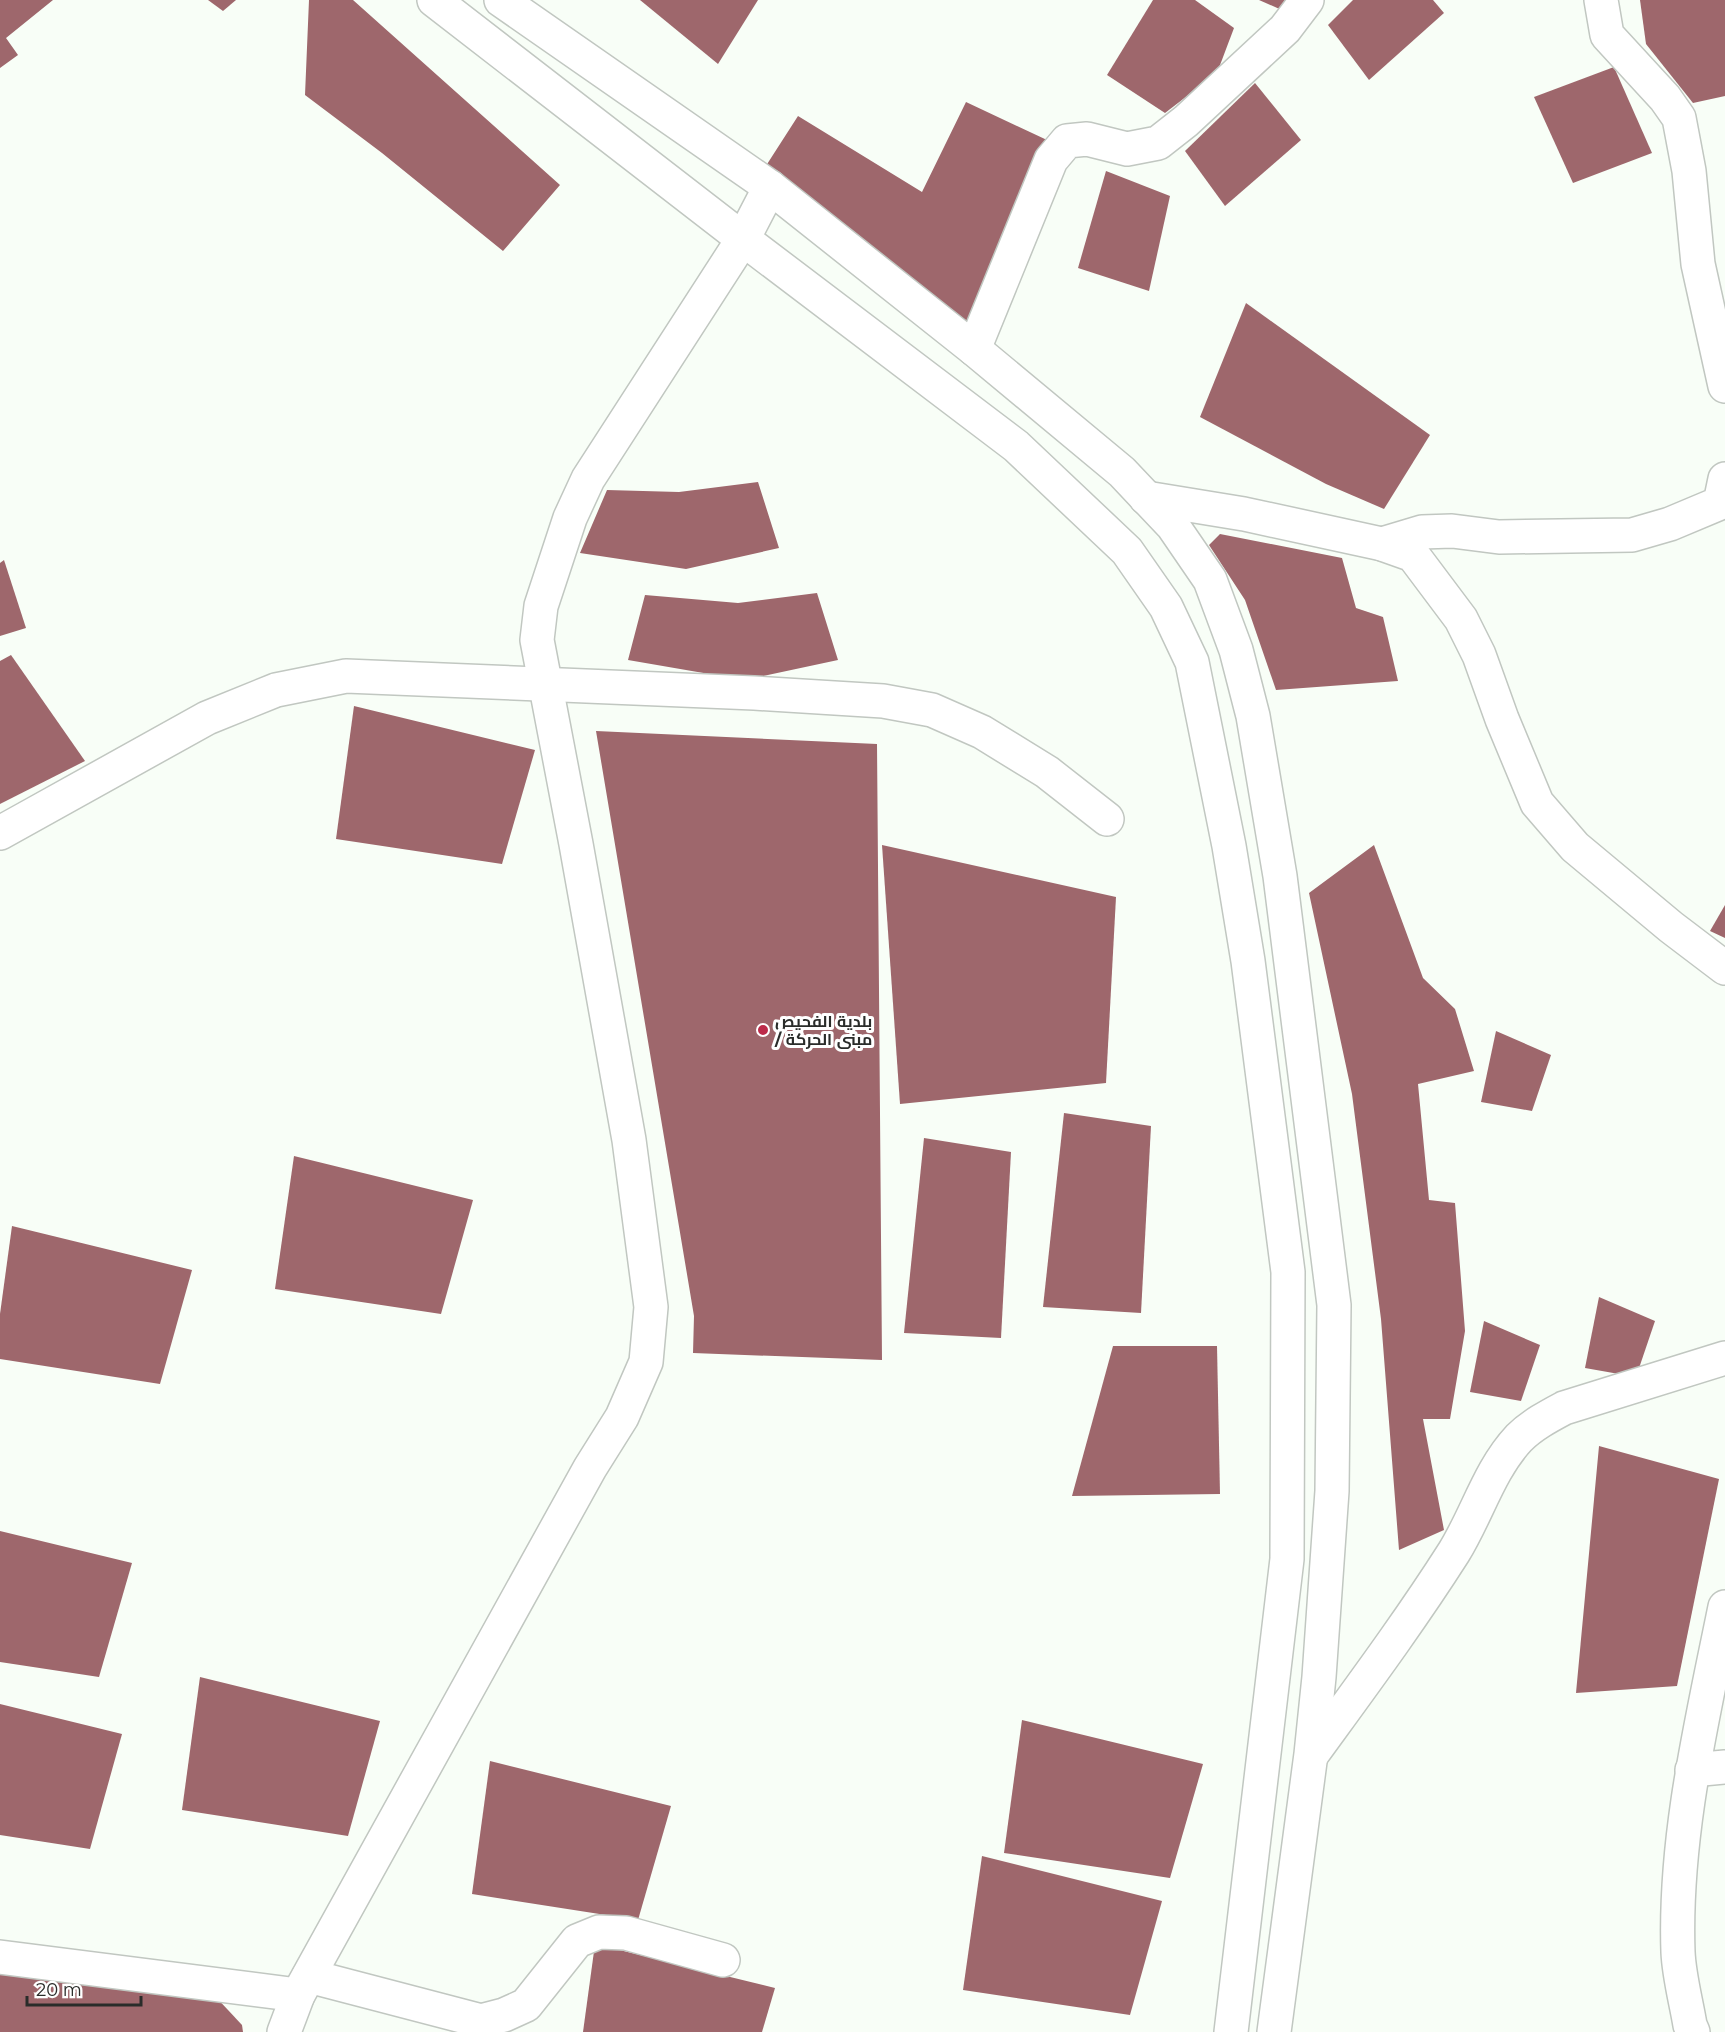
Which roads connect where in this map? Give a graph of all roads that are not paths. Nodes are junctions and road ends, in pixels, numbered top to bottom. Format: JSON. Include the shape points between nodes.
{"nodes":[{"id":1,"x":434,"y":0,"type":"edge"},
{"id":2,"x":501,"y":0,"type":"edge"},
{"id":3,"x":1307,"y":0,"type":"edge"},
{"id":4,"x":1600,"y":0,"type":"edge"},
{"id":5,"x":540,"y":11,"type":"edge"},
{"id":6,"x":770,"y":187,"type":"junction"},
{"id":7,"x":743,"y":239,"type":"junction"},
{"id":8,"x":974,"y":349,"type":"junction"},
{"id":9,"x":1725,"y":386,"type":"edge"},
{"id":10,"x":1725,"y":479,"type":"edge"},
{"id":11,"x":1146,"y":498,"type":"junction"},
{"id":12,"x":1382,"y":544,"type":"junction"},
{"id":13,"x":547,"y":684,"type":"junction"},
{"id":14,"x":1107,"y":819,"type":"dead end"},
{"id":15,"x":0,"y":833,"type":"edge"},
{"id":16,"x":1725,"y":968,"type":"edge"},
{"id":17,"x":1725,"y":1358,"type":"edge"},
{"id":18,"x":1725,"y":1607,"type":"edge"},
{"id":19,"x":1311,"y":1754,"type":"junction"},
{"id":20,"x":1725,"y":1767,"type":"edge"},
{"id":21,"x":1692,"y":1770,"type":"junction"},
{"id":22,"x":1250,"y":1882,"type":"junction"},
{"id":23,"x":1294,"y":1888,"type":"junction"},
{"id":24,"x":0,"y":1957,"type":"edge"},
{"id":25,"x":723,"y":1960,"type":"dead end"},
{"id":26,"x":304,"y":1985,"type":"junction"},
{"id":27,"x":284,"y":2032,"type":"edge"},
{"id":28,"x":1231,"y":2032,"type":"edge"},
{"id":29,"x":1274,"y":2032,"type":"edge"},
{"id":30,"x":1693,"y":2032,"type":"edge"}],
"edges":[{"from":1,"to":7,"type":"street"},
{"from":2,"to":5,"type":"street"},
{"from":3,"to":8,"type":"street","via":[[1285,29],[1158,143],[1127,149],[1087,139],[1067,141],[1051,160]]},
{"from":4,"to":9,"type":"street","via":[[1607,34],[1679,118],[1689,171],[1698,264]]},
{"from":5,"to":6,"type":"street"},
{"from":6,"to":7,"type":"street"},
{"from":6,"to":8,"type":"street"},
{"from":7,"to":13,"type":"street","via":[[588,479],[570,518],[541,606],[537,640]]},
{"from":7,"to":22,"type":"street","via":[[1016,446],[1127,551],[1166,607],[1192,662],[1248,961],[1288,1272],[1287,1559]]},
{"from":8,"to":11,"type":"street","via":[[1122,472]]},
{"from":10,"to":12,"type":"street","via":[[1720,503],[1632,535],[1499,537],[1422,531]]},
{"from":11,"to":12,"type":"street","via":[[1244,514]]},
{"from":11,"to":19,"type":"street","via":[[1173,526],[1210,580],[1236,650],[1253,716],[1280,876],[1334,1305],[1332,1491]]},
{"from":12,"to":16,"type":"street","via":[[1413,555],[1461,619],[1537,803],[1575,847]]},
{"from":13,"to":14,"type":"street","via":[[883,701],[932,711],[982,732],[1047,772]]},
{"from":13,"to":15,"type":"street","via":[[346,676],[276,690],[207,718]]},
{"from":13,"to":26,"type":"street","via":[[629,1140],[651,1307],[646,1362],[622,1417],[590,1468]]},
{"from":17,"to":19,"type":"street","via":[[1564,1408],[1520,1436],[1501,1460],[1455,1550],[1387,1652]]},
{"from":18,"to":21,"type":"street"},
{"from":19,"to":23,"type":"street"},
{"from":20,"to":21,"type":"street"},
{"from":21,"to":30,"type":"street","via":[[1678,1892],[1678,1955]]},
{"from":22,"to":23,"type":"street"},
{"from":22,"to":28,"type":"street"},
{"from":23,"to":29,"type":"street"},
{"from":24,"to":26,"type":"street"},
{"from":25,"to":26,"type":"street","via":[[626,1933],[599,1932],[577,1941],[526,2005],[481,2021]]},
{"from":26,"to":27,"type":"street"}]}
